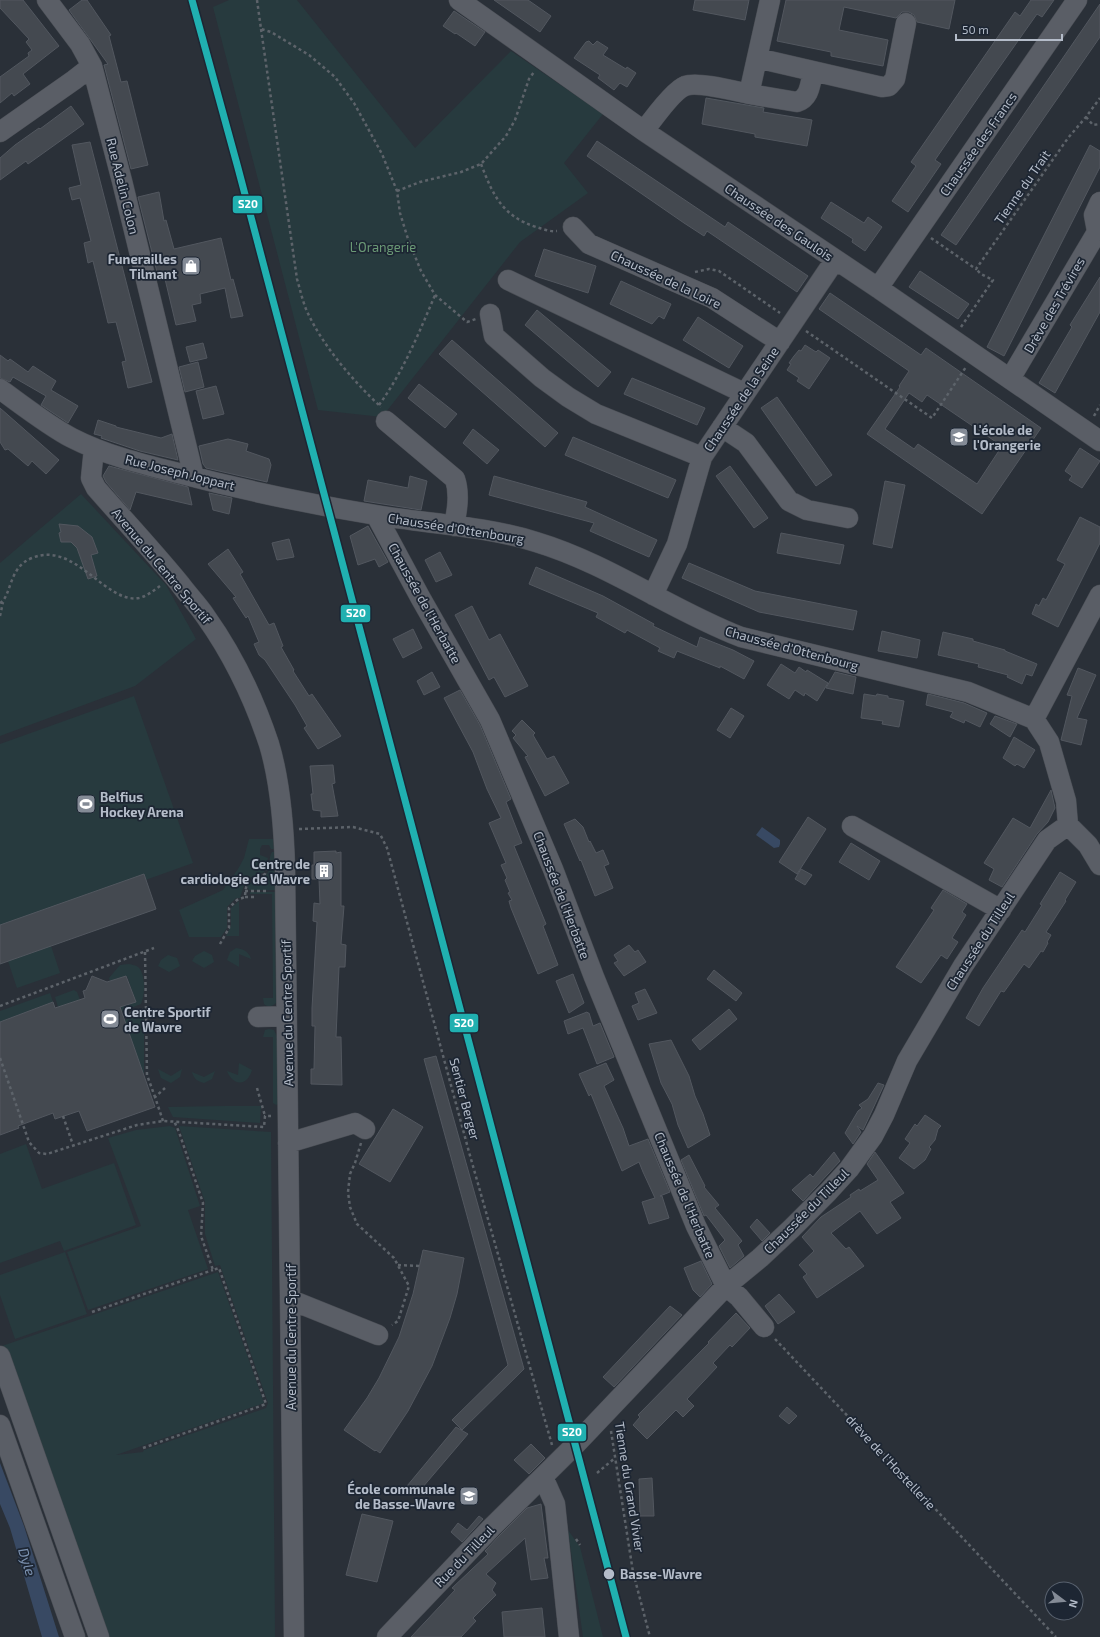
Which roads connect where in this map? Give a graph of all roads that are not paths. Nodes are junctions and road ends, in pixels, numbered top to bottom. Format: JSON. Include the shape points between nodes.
{"nodes":[{"id":1,"x":47,"y":0,"type":"edge"},
{"id":2,"x":459,"y":0,"type":"edge"},
{"id":3,"x":770,"y":0,"type":"edge"},
{"id":4,"x":1077,"y":0,"type":"edge"},
{"id":5,"x":906,"y":23,"type":"dead end"},
{"id":6,"x":757,"y":58,"type":"junction"},
{"id":7,"x":92,"y":66,"type":"junction"},
{"id":8,"x":813,"y":72,"type":"junction"},
{"id":9,"x":749,"y":94,"type":"junction"},
{"id":10,"x":644,"y":131,"type":"junction"},
{"id":11,"x":0,"y":132,"type":"edge"},
{"id":12,"x":1100,"y":202,"type":"edge"},
{"id":13,"x":573,"y":227,"type":"road end"},
{"id":14,"x":1098,"y":229,"type":"edge"},
{"id":15,"x":835,"y":260,"type":"junction"},
{"id":16,"x":508,"y":280,"type":"dead end"},
{"id":17,"x":878,"y":288,"type":"junction"},
{"id":18,"x":490,"y":314,"type":"road end"},
{"id":19,"x":780,"y":342,"type":"junction"},
{"id":20,"x":1010,"y":379,"type":"junction"},
{"id":21,"x":0,"y":389,"type":"edge"},
{"id":22,"x":744,"y":393,"type":"junction"},
{"id":23,"x":382,"y":413,"type":"road end"},
{"id":24,"x":722,"y":427,"type":"junction"},
{"id":25,"x":1100,"y":441,"type":"edge"},
{"id":26,"x":94,"y":448,"type":"junction"},
{"id":27,"x":702,"y":457,"type":"junction"},
{"id":28,"x":194,"y":477,"type":"junction"},
{"id":29,"x":376,"y":515,"type":"junction"},
{"id":30,"x":848,"y":518,"type":"dead end"},
{"id":31,"x":454,"y":526,"type":"junction"},
{"id":32,"x":653,"y":595,"type":"junction"},
{"id":33,"x":1100,"y":595,"type":"edge"},
{"id":34,"x":1034,"y":718,"type":"junction"},
{"id":35,"x":1068,"y":825,"type":"junction"},
{"id":36,"x":852,"y":826,"type":"dead end"},
{"id":37,"x":1100,"y":865,"type":"edge"},
{"id":38,"x":1001,"y":910,"type":"junction"},
{"id":39,"x":286,"y":1016,"type":"junction"},
{"id":40,"x":258,"y":1017,"type":"dead end"},
{"id":41,"x":365,"y":1129,"type":"road end"},
{"id":42,"x":288,"y":1143,"type":"junction"},
{"id":43,"x":726,"y":1286,"type":"junction"},
{"id":44,"x":292,"y":1300,"type":"junction"},
{"id":45,"x":764,"y":1327,"type":"road end"},
{"id":46,"x":378,"y":1334,"type":"road end"},
{"id":47,"x":0,"y":1356,"type":"edge"},
{"id":48,"x":0,"y":1425,"type":"edge"},
{"id":49,"x":543,"y":1477,"type":"junction"},
{"id":50,"x":75,"y":1637,"type":"edge"},
{"id":51,"x":99,"y":1637,"type":"edge"},
{"id":52,"x":294,"y":1637,"type":"edge"},
{"id":53,"x":386,"y":1637,"type":"edge"},
{"id":54,"x":569,"y":1637,"type":"edge"}],
"edges":[{"from":1,"to":7,"type":"street","name":"Rue Adelin Colon","via":[[80,44]]},
{"from":2,"to":10,"type":"street","name":"Chaussée des Gaulois"},
{"from":3,"to":6,"type":"street"},
{"from":4,"to":17,"type":"street","name":"Chaussée des Francs"},
{"from":5,"to":8,"type":"street","via":[[895,79],[889,86],[882,87]]},
{"from":6,"to":8,"type":"street"},
{"from":6,"to":9,"type":"street"},
{"from":7,"to":11,"type":"street"},
{"from":7,"to":28,"type":"street","name":"Rue Adelin Colon"},
{"from":8,"to":9,"type":"street","via":[[807,95],[803,100],[797,102]]},
{"from":9,"to":10,"type":"street","via":[[698,85],[685,86],[676,92]]},
{"from":10,"to":15,"type":"street","name":"Chaussée des Gaulois"},
{"from":12,"to":14,"type":"street","name":"Drève des Trévires","via":[[1094,215]]},
{"from":13,"to":19,"type":"street","name":"Chaussée de la Loire","via":[[589,244],[712,298]]},
{"from":14,"to":20,"type":"street","name":"Drève des Trévires"},
{"from":15,"to":17,"type":"street","name":"Chaussée des Gaulois"},
{"from":15,"to":19,"type":"street","name":"Chaussée de la Seine"},
{"from":16,"to":22,"type":"street"},
{"from":17,"to":20,"type":"street","name":"Chaussée des Gaulois"},
{"from":18,"to":27,"type":"street","via":[[494,336],[568,397],[596,414]]},
{"from":19,"to":22,"type":"street","name":"Chaussée de la Seine"},
{"from":20,"to":25,"type":"street","name":"Chaussée des Gaulois"},
{"from":21,"to":26,"type":"street","name":"Rue Joseph Joppart","via":[[71,438]]},
{"from":22,"to":24,"type":"street","name":"Chaussée de la Seine"},
{"from":23,"to":31,"type":"street","via":[[455,478],[457,511]]},
{"from":24,"to":27,"type":"street","name":"Chaussée de la Seine"},
{"from":24,"to":30,"type":"street","via":[[746,444],[789,501],[807,510]]},
{"from":26,"to":28,"type":"street","name":"Rue Joseph Joppart","via":[[130,461]]},
{"from":26,"to":39,"type":"street","name":"Avenue du Centre Sportif","via":[[92,478],[96,488],[164,564],[206,616],[233,659],[250,693],[269,745],[278,784],[284,829]]},
{"from":27,"to":32,"type":"street","name":"Chaussée de la Seine","via":[[677,544]]},
{"from":28,"to":29,"type":"street","name":"Rue Joseph Joppart","via":[[283,498]]},
{"from":29,"to":31,"type":"street","name":"Chaussée d'Ottenbourg"},
{"from":29,"to":43,"type":"street","name":"Chaussée de l'Herbatte","via":[[490,720],[553,869],[594,977],[693,1219]]},
{"from":31,"to":32,"type":"street","name":"Chaussée d'Ottenbourg","via":[[537,542],[580,558]]},
{"from":32,"to":34,"type":"street","name":"Chaussée d'Ottenbourg","via":[[712,626],[741,637],[968,692]]},
{"from":33,"to":34,"type":"street"},
{"from":34,"to":35,"type":"street","via":[[1049,742],[1066,801]]},
{"from":35,"to":37,"type":"street","via":[[1088,845]]},
{"from":35,"to":38,"type":"street","name":"Chaussée du Tilleul","via":[[1047,840]]},
{"from":36,"to":38,"type":"street"},
{"from":38,"to":43,"type":"street","name":"Chaussée du Tilleul","via":[[933,1015],[907,1061],[884,1115],[861,1154],[828,1192],[760,1258]]},
{"from":39,"to":40,"type":"street"},
{"from":39,"to":42,"type":"street","name":"Avenue du Centre Sportif"},
{"from":41,"to":42,"type":"street","via":[[355,1124]]},
{"from":42,"to":44,"type":"street","name":"Avenue du Centre Sportif"},
{"from":43,"to":45,"type":"street","via":[[739,1297]]},
{"from":43,"to":49,"type":"street","name":"Chaussée du Tilleul"},
{"from":44,"to":46,"type":"street"},
{"from":44,"to":52,"type":"street","name":"Avenue du Centre Sportif"},
{"from":47,"to":51,"type":"street"},
{"from":48,"to":50,"type":"street"},
{"from":49,"to":53,"type":"street","name":"Rue du Tilleul"},
{"from":49,"to":54,"type":"street","via":[[555,1504]]}]}
